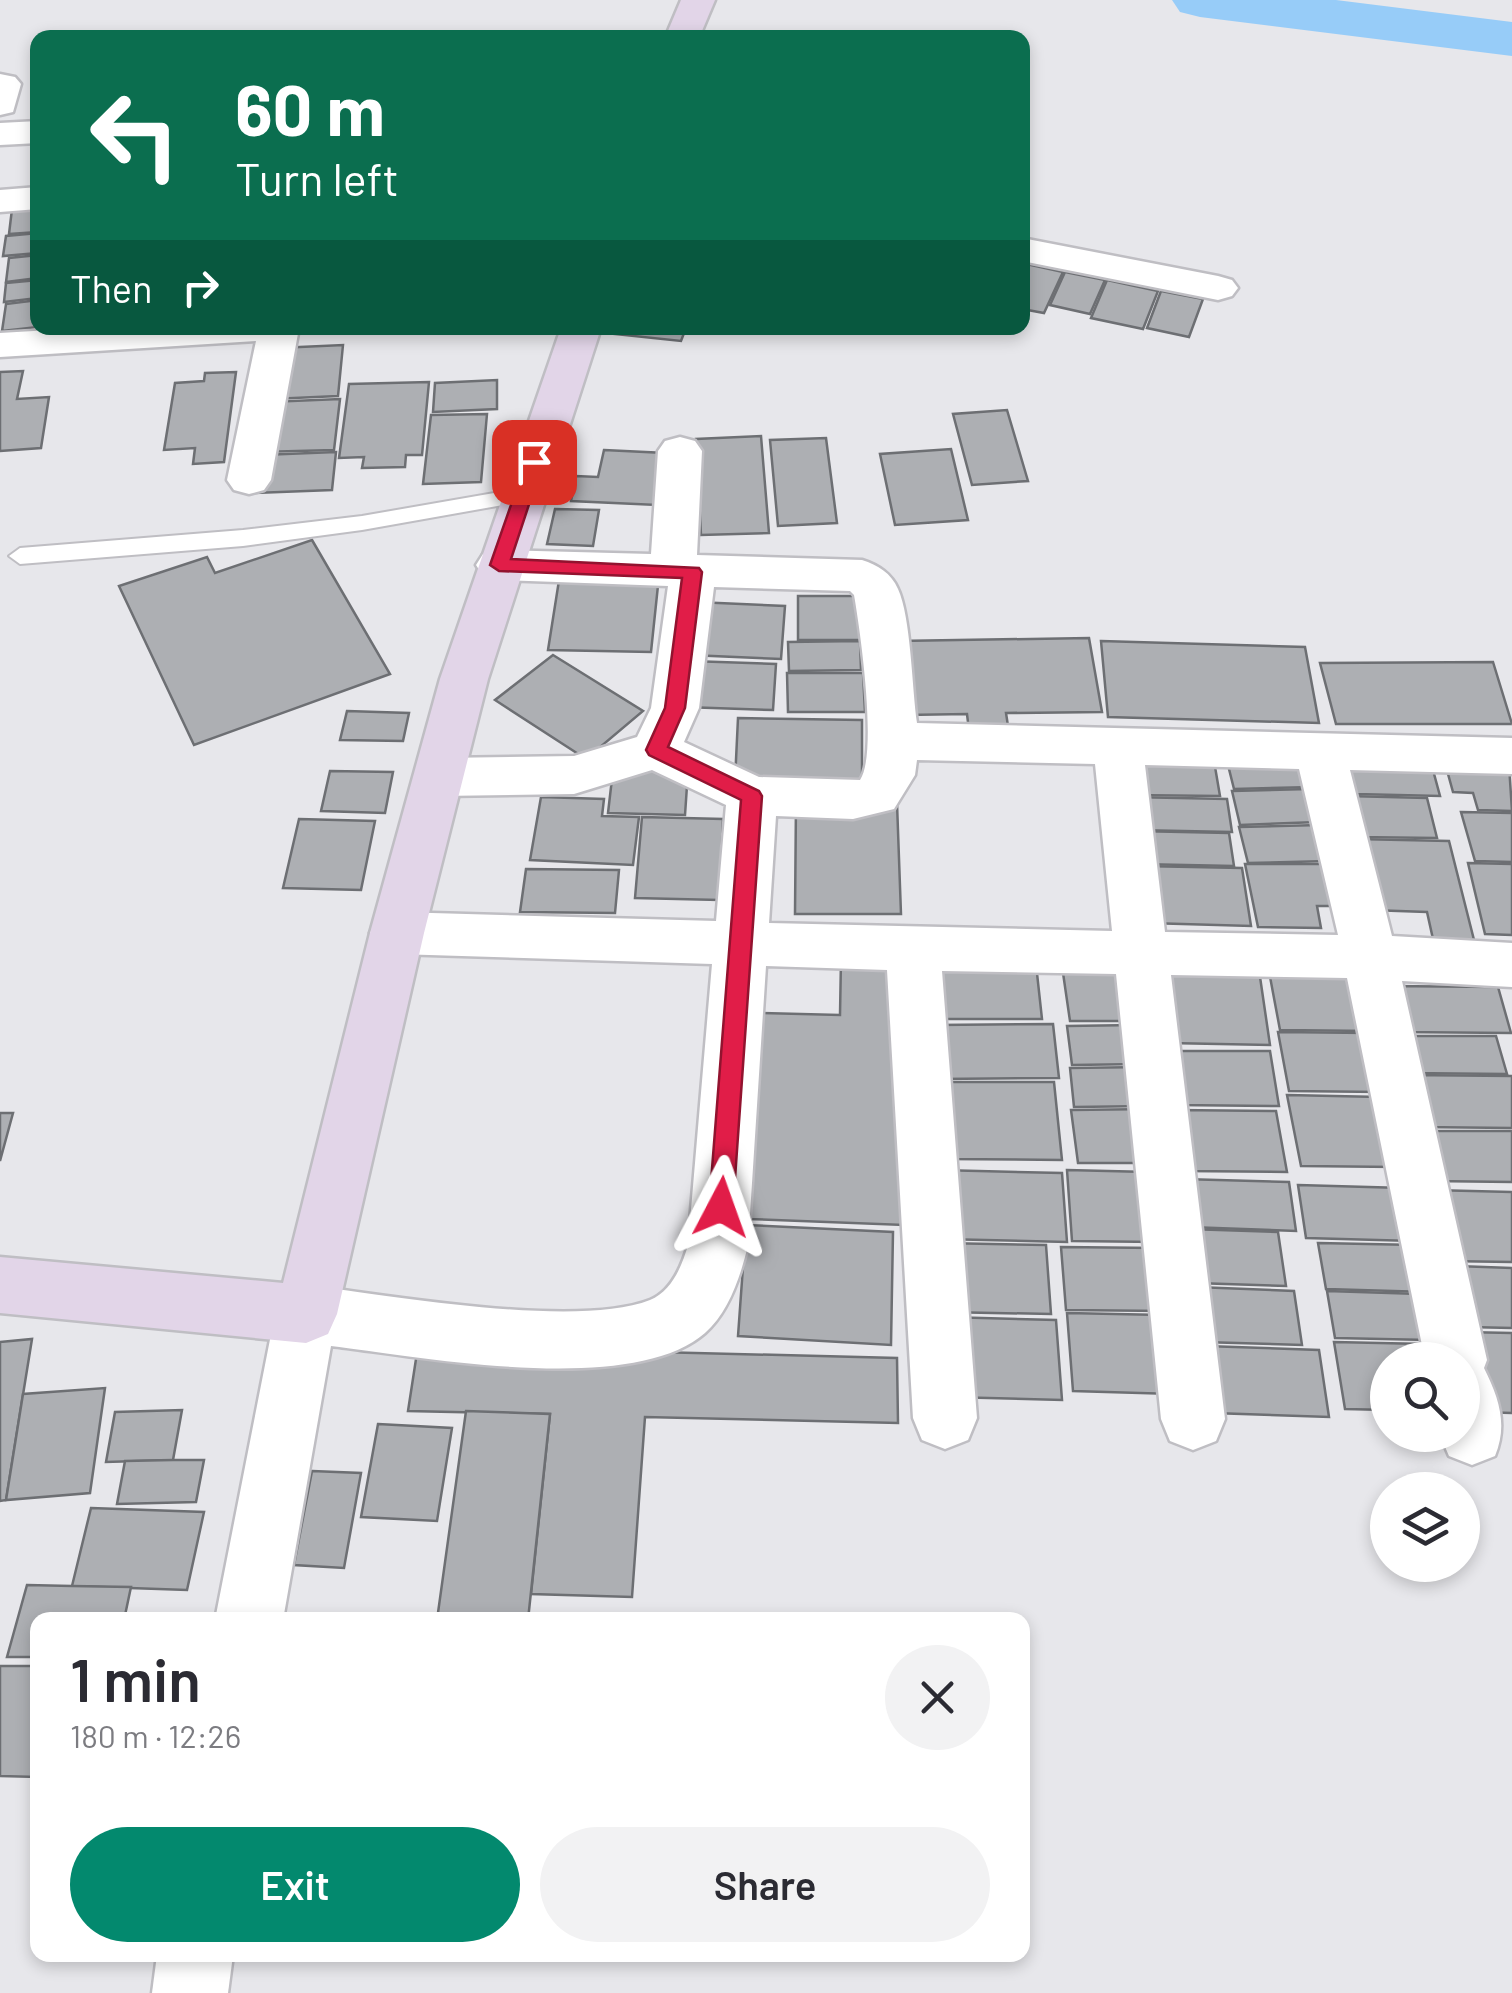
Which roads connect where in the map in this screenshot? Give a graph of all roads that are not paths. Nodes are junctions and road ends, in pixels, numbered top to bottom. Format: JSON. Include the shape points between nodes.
{"nodes":[{"id":1,"x":698,"y":0,"type":"edge"},
{"id":2,"x":685,"y":30,"type":"edge"},
{"id":3,"x":30,"y":132,"type":"edge"},
{"id":4,"x":0,"y":134,"type":"edge"},
{"id":5,"x":30,"y":199,"type":"edge"},
{"id":6,"x":0,"y":201,"type":"edge"},
{"id":7,"x":1030,"y":251,"type":"edge"},
{"id":8,"x":1218,"y":288,"type":"dead end"},
{"id":9,"x":170,"y":335,"type":"edge"},
{"id":10,"x":277,"y":335,"type":"edge"},
{"id":11,"x":579,"y":335,"type":"edge"},
{"id":12,"x":0,"y":346,"type":"edge"},
{"id":13,"x":680,"y":451,"type":"dead end"},
{"id":14,"x":248,"y":480,"type":"dead end"},
{"id":15,"x":523,"y":495,"type":"junction"},
{"id":16,"x":20,"y":556,"type":"dead end"},
{"id":17,"x":499,"y":565,"type":"junction"},
{"id":18,"x":683,"y":572,"type":"junction"},
{"id":19,"x":894,"y":741,"type":"junction"},
{"id":20,"x":1118,"y":747,"type":"junction"},
{"id":21,"x":656,"y":750,"type":"junction"},
{"id":22,"x":1320,"y":752,"type":"junction"},
{"id":23,"x":1512,"y":756,"type":"edge"},
{"id":24,"x":440,"y":777,"type":"junction"},
{"id":25,"x":752,"y":796,"type":"junction"},
{"id":26,"x":397,"y":933,"type":"junction"},
{"id":27,"x":740,"y":944,"type":"junction"},
{"id":28,"x":913,"y":949,"type":"junction"},
{"id":29,"x":1142,"y":953,"type":"junction"},
{"id":30,"x":1370,"y":957,"type":"junction"},
{"id":31,"x":1512,"y":965,"type":"edge"},
{"id":32,"x":0,"y":1286,"type":"edge"},
{"id":33,"x":306,"y":1314,"type":"junction"},
{"id":34,"x":1452,"y":1342,"type":"edge"},
{"id":35,"x":945,"y":1418,"type":"dead end"},
{"id":36,"x":1193,"y":1420,"type":"dead end"},
{"id":37,"x":251,"y":1612,"type":"edge"},
{"id":38,"x":194,"y":1962,"type":"edge"},
{"id":39,"x":190,"y":1993,"type":"edge"}],
"edges":[{"from":1,"to":2,"type":"street"},
{"from":3,"to":4,"type":"street"},
{"from":5,"to":6,"type":"street"},
{"from":7,"to":8,"type":"street"},
{"from":9,"to":12,"type":"street"},
{"from":10,"to":14,"type":"street"},
{"from":11,"to":15,"type":"street"},
{"from":13,"to":18,"type":"street"},
{"from":15,"to":16,"type":"lane","via":[[243,538]]},
{"from":15,"to":17,"type":"street"},
{"from":17,"to":18,"type":"street"},
{"from":17,"to":24,"type":"street"},
{"from":18,"to":19,"type":"street","via":[[847,574],[868,581],[878,599]]},
{"from":18,"to":21,"type":"street","via":[[675,708]]},
{"from":19,"to":20,"type":"street"},
{"from":19,"to":25,"type":"street","via":[[890,775],[876,796]]},
{"from":20,"to":22,"type":"street"},
{"from":20,"to":29,"type":"street"},
{"from":21,"to":24,"type":"street","via":[[574,775]]},
{"from":21,"to":25,"type":"street"},
{"from":22,"to":23,"type":"street"},
{"from":22,"to":30,"type":"street"},
{"from":24,"to":26,"type":"street"},
{"from":25,"to":27,"type":"street"},
{"from":26,"to":27,"type":"street"},
{"from":26,"to":33,"type":"street"},
{"from":27,"to":28,"type":"street"},
{"from":27,"to":33,"type":"street","via":[[718,1245],[710,1278],[694,1302],[660,1327],[591,1338]]},
{"from":28,"to":29,"type":"street"},
{"from":28,"to":35,"type":"street"},
{"from":29,"to":30,"type":"street"},
{"from":29,"to":36,"type":"street"},
{"from":30,"to":31,"type":"street"},
{"from":30,"to":34,"type":"street"},
{"from":32,"to":33,"type":"street"},
{"from":33,"to":37,"type":"street"},
{"from":38,"to":39,"type":"street"}]}
